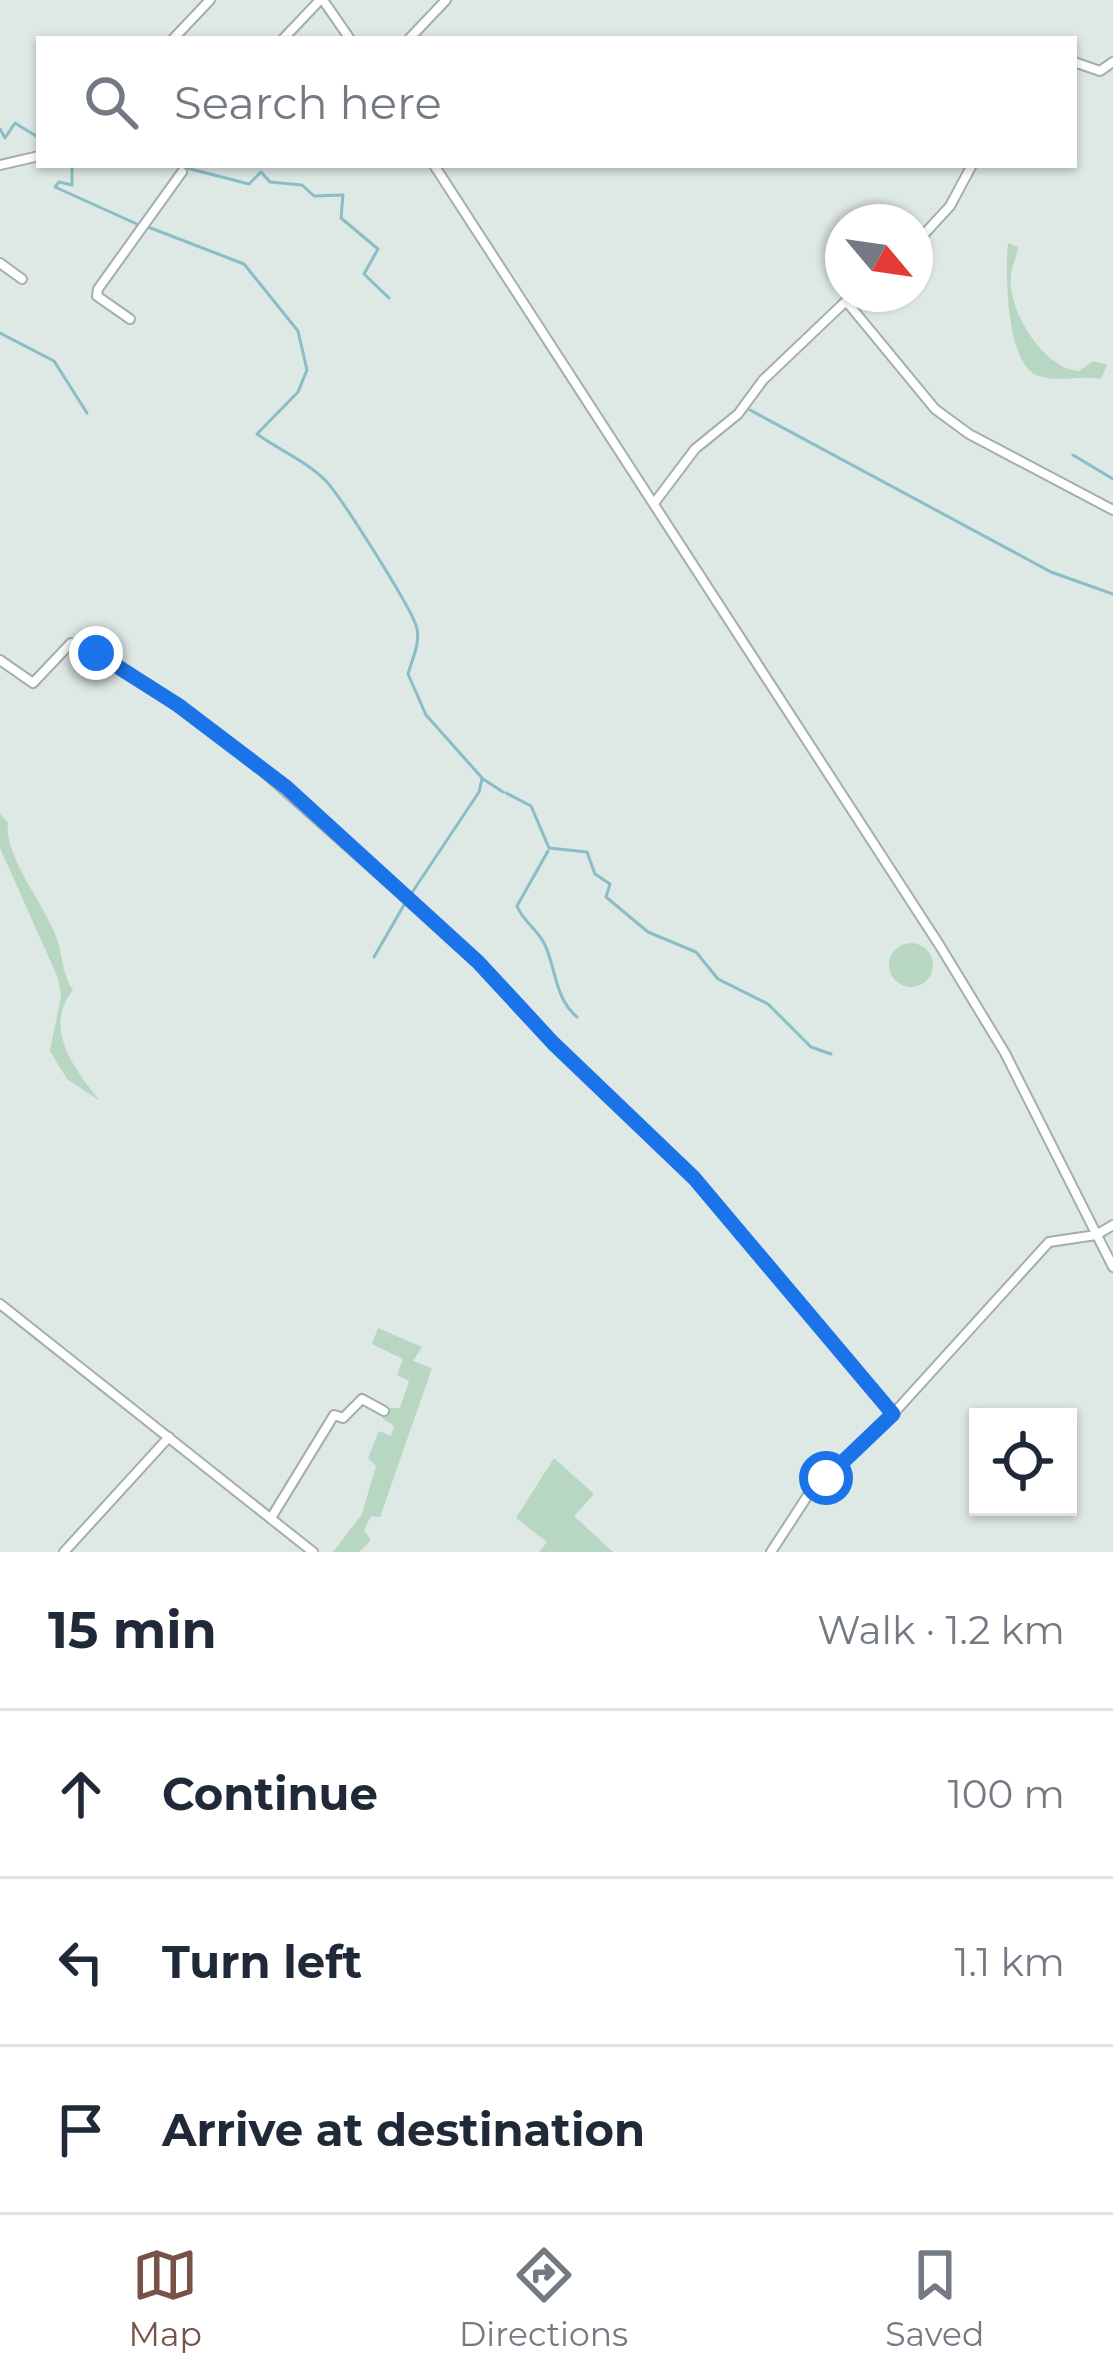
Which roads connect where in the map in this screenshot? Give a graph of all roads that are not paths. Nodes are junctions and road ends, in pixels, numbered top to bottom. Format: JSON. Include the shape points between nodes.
{"nodes":[{"id":1,"x":210,"y":0,"type":"edge"},
{"id":2,"x":322,"y":0,"type":"edge"},
{"id":3,"x":446,"y":0,"type":"edge"},
{"id":4,"x":176,"y":36,"type":"edge"},
{"id":5,"x":287,"y":36,"type":"edge"},
{"id":6,"x":348,"y":36,"type":"edge"},
{"id":7,"x":412,"y":36,"type":"edge"},
{"id":8,"x":1113,"y":62,"type":"edge"},
{"id":9,"x":1077,"y":63,"type":"edge"},
{"id":10,"x":36,"y":157,"type":"edge"},
{"id":11,"x":0,"y":165,"type":"edge"},
{"id":12,"x":436,"y":168,"type":"edge"},
{"id":13,"x":970,"y":168,"type":"edge"},
{"id":14,"x":182,"y":172,"type":"dead end"},
{"id":15,"x":933,"y":224,"type":"edge"},
{"id":16,"x":0,"y":263,"type":"edge"},
{"id":17,"x":22,"y":279,"type":"dead end"},
{"id":18,"x":833,"y":312,"type":"edge"},
{"id":19,"x":860,"y":312,"type":"edge"},
{"id":20,"x":130,"y":319,"type":"dead end"},
{"id":21,"x":655,"y":502,"type":"junction"},
{"id":22,"x":1113,"y":510,"type":"edge"},
{"id":23,"x":0,"y":660,"type":"edge"},
{"id":24,"x":1113,"y":1225,"type":"edge"},
{"id":25,"x":1096,"y":1235,"type":"junction"},
{"id":26,"x":1113,"y":1267,"type":"edge"},
{"id":27,"x":0,"y":1304,"type":"edge"},
{"id":28,"x":383,"y":1412,"type":"dead end"},
{"id":29,"x":893,"y":1414,"type":"junction"},
{"id":30,"x":169,"y":1437,"type":"junction"},
{"id":31,"x":271,"y":1518,"type":"junction"},
{"id":32,"x":64,"y":1552,"type":"edge"},
{"id":33,"x":313,"y":1552,"type":"edge"},
{"id":34,"x":771,"y":1552,"type":"edge"}],
"edges":[{"from":1,"to":4,"type":"street"},
{"from":2,"to":5,"type":"street"},
{"from":2,"to":6,"type":"street"},
{"from":3,"to":7,"type":"street"},
{"from":8,"to":9,"type":"street","via":[[1100,70]]},
{"from":10,"to":11,"type":"street"},
{"from":12,"to":21,"type":"street"},
{"from":13,"to":15,"type":"street"},
{"from":14,"to":20,"type":"street","via":[[98,289]]},
{"from":16,"to":17,"type":"street"},
{"from":18,"to":21,"type":"street","via":[[738,415],[695,449]]},
{"from":19,"to":22,"type":"street","via":[[935,410]]},
{"from":21,"to":25,"type":"street","via":[[1005,1053]]},
{"from":23,"to":29,"type":"street","via":[[33,683],[71,643],[96,653],[286,787],[632,1113],[747,1236]]},
{"from":24,"to":25,"type":"street"},
{"from":25,"to":26,"type":"street"},
{"from":25,"to":29,"type":"street","via":[[1049,1242]]},
{"from":27,"to":30,"type":"street"},
{"from":28,"to":31,"type":"street","via":[[362,1400],[343,1418],[334,1415]]},
{"from":29,"to":34,"type":"street","via":[[810,1492]]},
{"from":30,"to":31,"type":"street"},
{"from":30,"to":32,"type":"street"},
{"from":31,"to":33,"type":"street"}]}
